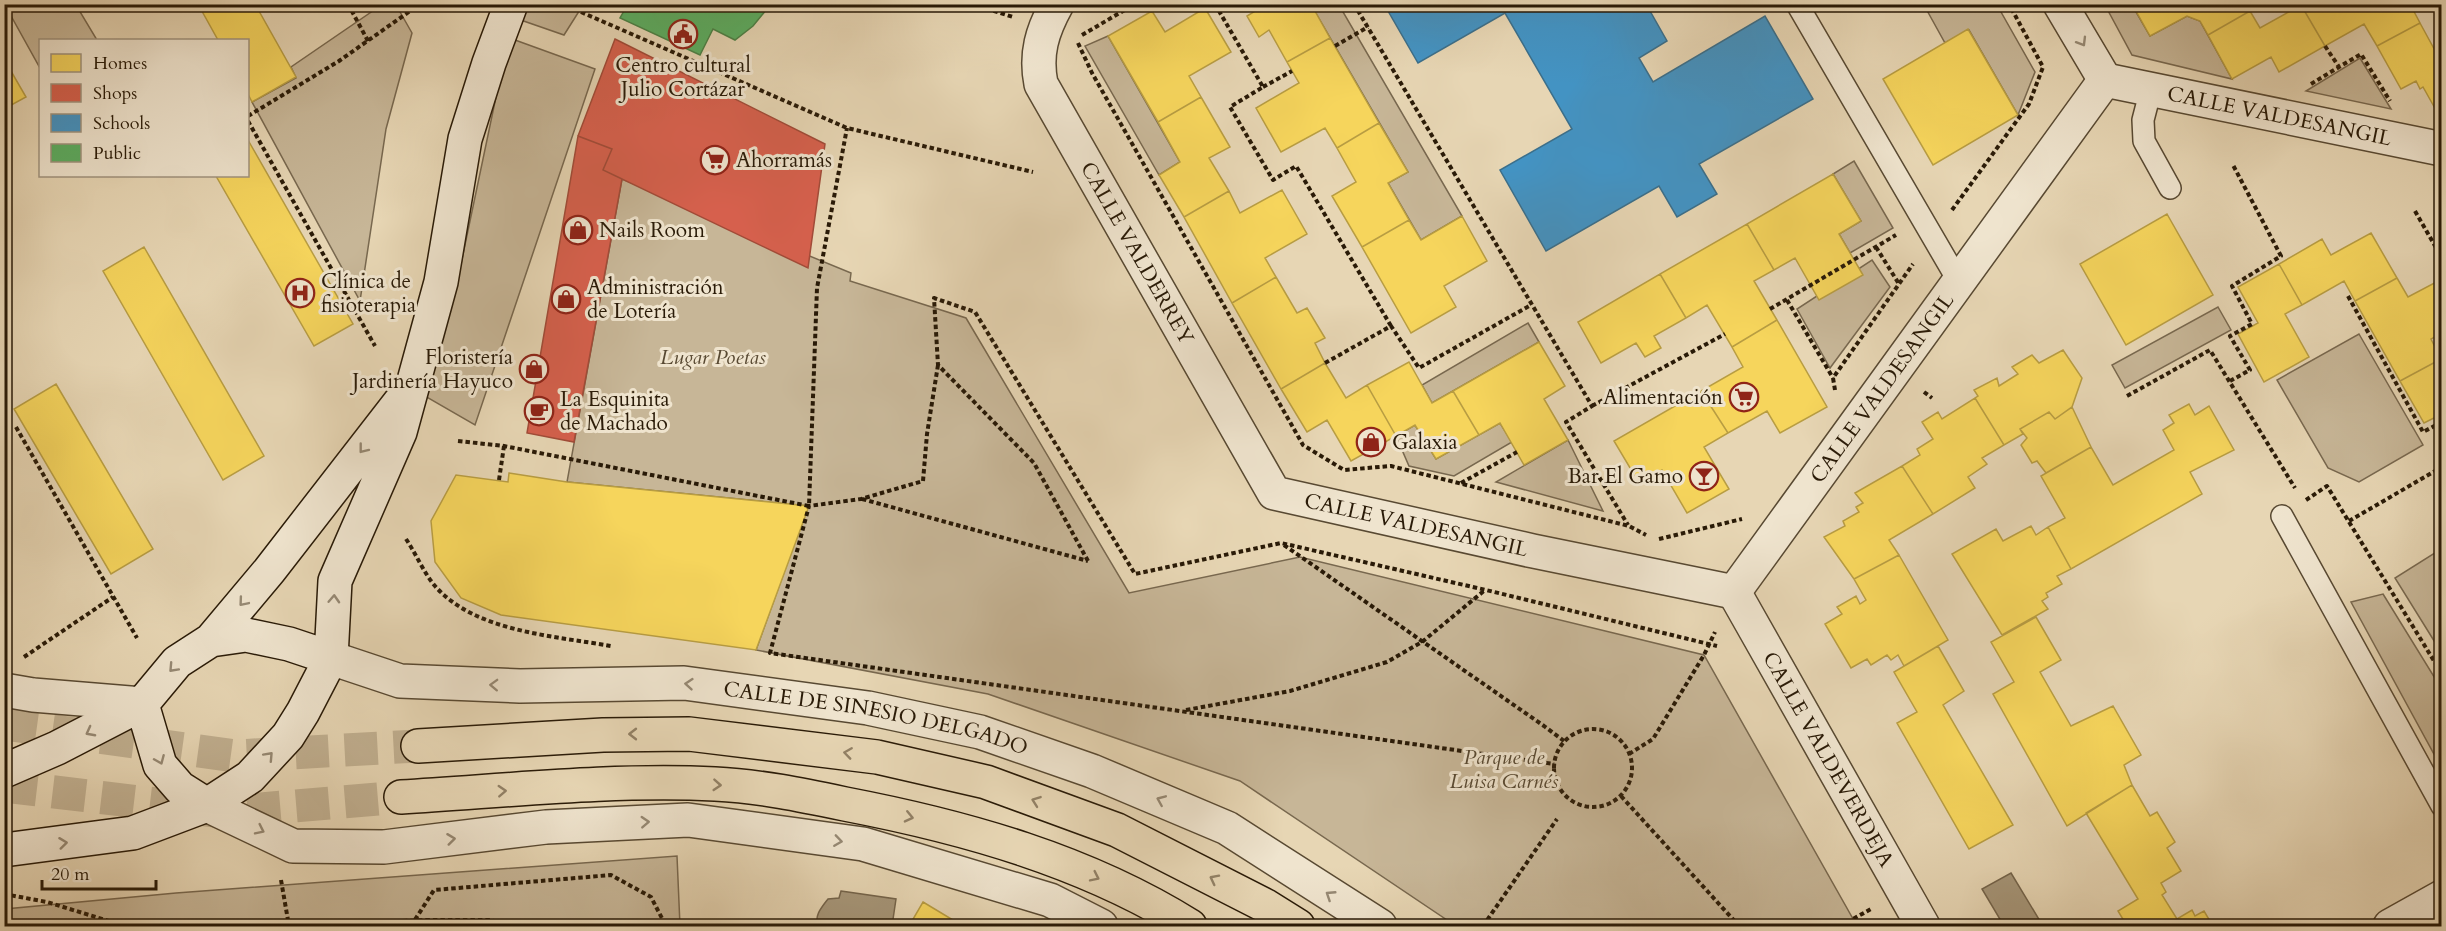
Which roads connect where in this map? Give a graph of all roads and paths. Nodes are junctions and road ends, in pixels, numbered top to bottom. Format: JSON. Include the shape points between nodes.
{"nodes":[{"id":1,"x":348,"y":4,"type":"edge"},
{"id":2,"x":420,"y":4,"type":"edge"},
{"id":3,"x":511,"y":4,"type":"edge"},
{"id":4,"x":1057,"y":4,"type":"edge"},
{"id":5,"x":1135,"y":4,"type":"edge"},
{"id":6,"x":1215,"y":4,"type":"edge"},
{"id":7,"x":1354,"y":4,"type":"edge"},
{"id":8,"x":1797,"y":4,"type":"edge"},
{"id":9,"x":1844,"y":4,"type":"edge"},
{"id":10,"x":2009,"y":4,"type":"edge"},
{"id":11,"x":2060,"y":4,"type":"edge"},
{"id":12,"x":1832,"y":11,"type":"dead end"},
{"id":13,"x":581,"y":12,"type":"dead end"},
{"id":14,"x":1368,"y":27,"type":"junction"},
{"id":15,"x":1080,"y":30,"type":"dead end"},
{"id":16,"x":1076,"y":38,"type":"junction"},
{"id":17,"x":368,"y":41,"type":"junction"},
{"id":18,"x":1335,"y":46,"type":"dead end"},
{"id":19,"x":2325,"y":46,"type":"dead end"},
{"id":20,"x":2339,"y":67,"type":"junction"},
{"id":21,"x":1292,"y":71,"type":"dead end"},
{"id":22,"x":2105,"y":80,"type":"junction"},
{"id":23,"x":1263,"y":87,"type":"junction"},
{"id":24,"x":2305,"y":87,"type":"dead end"},
{"id":25,"x":2151,"y":89,"type":"junction"},
{"id":26,"x":2391,"y":103,"type":"dead end"},
{"id":27,"x":249,"y":117,"type":"edge"},
{"id":28,"x":249,"y":120,"type":"edge"},
{"id":29,"x":847,"y":128,"type":"junction"},
{"id":30,"x":2442,"y":149,"type":"edge"},
{"id":31,"x":2233,"y":165,"type":"dead end"},
{"id":32,"x":1033,"y":172,"type":"dead end"},
{"id":33,"x":2170,"y":188,"type":"dead end"},
{"id":34,"x":2415,"y":211,"type":"dead end"},
{"id":35,"x":1927,"y":228,"type":"junction"},
{"id":36,"x":1876,"y":248,"type":"junction"},
{"id":37,"x":2442,"y":258,"type":"edge"},
{"id":38,"x":1959,"y":282,"type":"junction"},
{"id":39,"x":1899,"y":284,"type":"junction"},
{"id":40,"x":2348,"y":296,"type":"dead end"},
{"id":41,"x":934,"y":297,"type":"dead end"},
{"id":42,"x":1787,"y":300,"type":"junction"},
{"id":43,"x":1531,"y":305,"type":"junction"},
{"id":44,"x":1770,"y":309,"type":"dead end"},
{"id":45,"x":1391,"y":326,"type":"junction"},
{"id":46,"x":1725,"y":334,"type":"dead end"},
{"id":47,"x":375,"y":346,"type":"dead end"},
{"id":48,"x":1325,"y":363,"type":"dead end"},
{"id":49,"x":938,"y":365,"type":"junction"},
{"id":50,"x":1833,"y":378,"type":"junction"},
{"id":51,"x":2230,"y":381,"type":"junction"},
{"id":52,"x":412,"y":386,"type":"junction"},
{"id":53,"x":2127,"y":396,"type":"dead end"},
{"id":54,"x":1837,"y":401,"type":"dead end"},
{"id":55,"x":1592,"y":406,"type":"junction"},
{"id":56,"x":1566,"y":422,"type":"junction"},
{"id":57,"x":2442,"y":422,"type":"edge"},
{"id":58,"x":1559,"y":427,"type":"dead end"},
{"id":59,"x":16,"y":428,"type":"dead end"},
{"id":60,"x":458,"y":441,"type":"dead end"},
{"id":61,"x":504,"y":446,"type":"junction"},
{"id":62,"x":1517,"y":452,"type":"dead end"},
{"id":63,"x":2442,"y":467,"type":"edge"},
{"id":64,"x":499,"y":480,"type":"dead end"},
{"id":65,"x":1461,"y":484,"type":"junction"},
{"id":66,"x":2327,"y":486,"type":"dead end"},
{"id":67,"x":2297,"y":492,"type":"dead end"},
{"id":68,"x":1274,"y":493,"type":"joint"},
{"id":69,"x":861,"y":499,"type":"junction"},
{"id":70,"x":809,"y":506,"type":"junction"},
{"id":71,"x":2282,"y":516,"type":"dead end"},
{"id":72,"x":1749,"y":517,"type":"dead end"},
{"id":73,"x":2349,"y":521,"type":"junction"},
{"id":74,"x":1629,"y":526,"type":"junction"},
{"id":75,"x":406,"y":539,"type":"dead end"},
{"id":76,"x":1281,"y":543,"type":"dead end"},
{"id":77,"x":1486,"y":590,"type":"dead end"},
{"id":78,"x":1734,"y":592,"type":"junction"},
{"id":79,"x":113,"y":597,"type":"junction"},
{"id":80,"x":136,"y":638,"type":"dead end"},
{"id":81,"x":211,"y":640,"type":"junction"},
{"id":82,"x":1422,"y":642,"type":"junction"},
{"id":83,"x":616,"y":647,"type":"dead end"},
{"id":84,"x":331,"y":658,"type":"junction"},
{"id":85,"x":22,"y":659,"type":"dead end"},
{"id":86,"x":2442,"y":674,"type":"edge"},
{"id":87,"x":4,"y":690,"type":"edge"},
{"id":88,"x":142,"y":705,"type":"junction"},
{"id":89,"x":1183,"y":710,"type":"junction"},
{"id":90,"x":1564,"y":741,"type":"junction"},
{"id":91,"x":418,"y":746,"type":"tunnel mouth"},
{"id":92,"x":1629,"y":754,"type":"junction"},
{"id":93,"x":1554,"y":764,"type":"junction"},
{"id":94,"x":4,"y":771,"type":"edge"},
{"id":95,"x":1621,"y":796,"type":"junction"},
{"id":96,"x":401,"y":797,"type":"tunnel mouth"},
{"id":97,"x":207,"y":805,"type":"junction"},
{"id":98,"x":2442,"y":806,"type":"edge"},
{"id":99,"x":1557,"y":819,"type":"dead end"},
{"id":100,"x":4,"y":850,"type":"edge"},
{"id":101,"x":280,"y":876,"type":"dead end"},
{"id":102,"x":4,"y":894,"type":"edge"},
{"id":103,"x":2442,"y":897,"type":"edge"},
{"id":104,"x":663,"y":920,"type":"junction"},
{"id":105,"x":413,"y":921,"type":"junction"},
{"id":106,"x":289,"y":926,"type":"edge"},
{"id":107,"x":125,"y":927,"type":"edge"},
{"id":108,"x":283,"y":927,"type":"edge"},
{"id":109,"x":411,"y":927,"type":"edge"},
{"id":110,"x":506,"y":927,"type":"edge"},
{"id":111,"x":657,"y":927,"type":"edge"},
{"id":112,"x":666,"y":927,"type":"edge"},
{"id":113,"x":1101,"y":927,"type":"edge"},
{"id":114,"x":1190,"y":927,"type":"edge"},
{"id":115,"x":1298,"y":927,"type":"edge"},
{"id":116,"x":1380,"y":927,"type":"edge"},
{"id":117,"x":1483,"y":927,"type":"edge"},
{"id":118,"x":1739,"y":927,"type":"edge"},
{"id":119,"x":1923,"y":927,"type":"edge"},
{"id":120,"x":2390,"y":927,"type":"edge"}],
"edges":[{"from":1,"to":17,"type":"path"},
{"from":2,"to":17,"type":"path"},
{"from":3,"to":52,"type":"street","via":[[465,139],[441,282]]},
{"from":4,"to":68,"type":"street","name":"CALLE VALDERREY","via":[[1038,50],[1041,84]]},
{"from":5,"to":16,"type":"path"},
{"from":6,"to":23,"type":"path"},
{"from":7,"to":14,"type":"path"},
{"from":8,"to":35,"type":"lane"},
{"from":9,"to":12,"type":"path"},
{"from":10,"to":35,"type":"path","via":[[2043,68],[2030,104]]},
{"from":11,"to":22,"type":"street","one_way":true},
{"from":13,"to":29,"type":"path"},
{"from":14,"to":18,"type":"path"},
{"from":14,"to":43,"type":"path"},
{"from":15,"to":16,"type":"path"},
{"from":16,"to":65,"type":"path","via":[[1092,73],[1303,445],[1344,470],[1390,466]]},
{"from":17,"to":27,"type":"path"},
{"from":19,"to":20,"type":"path"},
{"from":20,"to":24,"type":"path"},
{"from":20,"to":26,"type":"path","via":[[2361,54]]},
{"from":21,"to":23,"type":"path"},
{"from":22,"to":25,"type":"street","name":"CALLE VALDESANGIL"},
{"from":22,"to":38,"type":"street","name":"CALLE VALDESANGIL"},
{"from":23,"to":45,"type":"path","via":[[1230,106],[1273,180],[1296,166]]},
{"from":25,"to":30,"type":"street","name":"CALLE VALDESANGIL"},
{"from":25,"to":33,"type":"lane","via":[[2143,120],[2144,141]]},
{"from":28,"to":47,"type":"path"},
{"from":29,"to":32,"type":"path"},
{"from":29,"to":70,"type":"path","via":[[817,288]]},
{"from":31,"to":51,"type":"path","via":[[2281,256],[2232,286],[2252,324],[2230,336],[2250,370]]},
{"from":34,"to":37,"type":"path"},
{"from":35,"to":36,"type":"path"},
{"from":35,"to":38,"type":"lane"},
{"from":35,"to":39,"type":"path"},
{"from":36,"to":39,"type":"path"},
{"from":36,"to":42,"type":"path"},
{"from":38,"to":78,"type":"street","name":"CALLE VALDESANGIL"},
{"from":39,"to":50,"type":"path"},
{"from":40,"to":57,"type":"path","via":[[2423,432]]},
{"from":41,"to":49,"type":"path"},
{"from":42,"to":44,"type":"path"},
{"from":42,"to":50,"type":"path"},
{"from":43,"to":45,"type":"path","via":[[1419,368]]},
{"from":43,"to":55,"type":"path"},
{"from":45,"to":48,"type":"path"},
{"from":46,"to":55,"type":"path"},
{"from":49,"to":69,"type":"path","via":[[923,481]]},
{"from":49,"to":69,"type":"path","via":[[1034,463],[1088,561]]},
{"from":50,"to":54,"type":"path"},
{"from":51,"to":53,"type":"path","via":[[2210,350]]},
{"from":51,"to":67,"type":"path"},
{"from":52,"to":81,"type":"street","one_way":true},
{"from":84,"to":52,"type":"street","one_way":true,"via":[[335,581],[400,432]]},
{"from":55,"to":56,"type":"path"},
{"from":56,"to":58,"type":"path"},
{"from":56,"to":74,"type":"path"},
{"from":59,"to":79,"type":"path"},
{"from":60,"to":61,"type":"path"},
{"from":61,"to":64,"type":"path"},
{"from":61,"to":70,"type":"path"},
{"from":62,"to":65,"type":"path"},
{"from":63,"to":73,"type":"path"},
{"from":65,"to":74,"type":"path"},
{"from":66,"to":73,"type":"path"},
{"from":68,"to":78,"type":"street","name":"CALLE VALDESANGIL"},
{"from":69,"to":70,"type":"path"},
{"from":70,"to":89,"type":"path","via":[[770,652]]},
{"from":71,"to":98,"type":"lane"},
{"from":72,"to":74,"type":"path","via":[[1655,540]]},
{"from":73,"to":86,"type":"path"},
{"from":75,"to":83,"type":"path","via":[[435,587],[470,614],[503,627]]},
{"from":76,"to":82,"type":"path"},
{"from":77,"to":82,"type":"path"},
{"from":78,"to":92,"type":"path","via":[[1704,655],[1653,739]]},
{"from":78,"to":119,"type":"street","name":"CALLE VALDEVERDEJA"},
{"from":79,"to":80,"type":"path"},
{"from":79,"to":85,"type":"path"},
{"from":81,"to":84,"type":"street","name":"CALLE DE SINESIO DELGADO","via":[[246,635]]},
{"from":81,"to":88,"type":"street","one_way":true,"via":[[177,662]]},
{"from":82,"to":89,"type":"path","via":[[1387,662],[1290,691]]},
{"from":82,"to":90,"type":"path"},
{"from":97,"to":84,"type":"street","one_way":true,"via":[[249,777],[288,736]]},
{"from":116,"to":84,"type":"street","name":"CALLE DE SINESIO DELGADO","one_way":true,"via":[[1227,828],[1092,771],[980,732],[868,708],[684,683],[520,686],[400,681]]},
{"from":87,"to":88,"type":"street"},
{"from":88,"to":94,"type":"street","one_way":true},
{"from":88,"to":97,"type":"street","one_way":true,"via":[[160,765],[180,788]]},
{"from":89,"to":93,"type":"path"},
{"from":90,"to":92,"type":"path","via":[[1587,729],[1600,729],[1612,734]]},
{"from":90,"to":93,"type":"path"},
{"from":115,"to":91,"type":"main road","name":"CALLE DE SINESIO DELGADO","one_way":true,"via":[[1266,906],[1117,830],[986,782],[877,757],[688,734]]},
{"from":92,"to":95,"type":"path","via":[[1631,776]]},
{"from":93,"to":95,"type":"path","via":[[1555,780],[1563,794],[1576,804],[1608,805]]},
{"from":95,"to":118,"type":"path"},
{"from":96,"to":114,"type":"main road","one_way":true,"via":[[630,784],[715,784],[784,792],[969,831],[1084,872]]},
{"from":100,"to":97,"type":"street","one_way":true,"via":[[134,832]]},
{"from":97,"to":113,"type":"street","one_way":true,"via":[[293,846],[384,847],[546,827],[688,820],[863,844],[1050,900]]},
{"from":99,"to":117,"type":"path"},
{"from":101,"to":106,"type":"path"},
{"from":102,"to":107,"type":"path","via":[[46,902]]},
{"from":103,"to":120,"type":"street"},
{"from":104,"to":105,"type":"path","via":[[651,897],[611,875],[434,890]]},
{"from":104,"to":111,"type":"path"},
{"from":104,"to":112,"type":"path"},
{"from":105,"to":106,"type":"path"},
{"from":105,"to":109,"type":"path"},
{"from":105,"to":110,"type":"path","via":[[491,920]]},
{"from":106,"to":108,"type":"path"}]}
